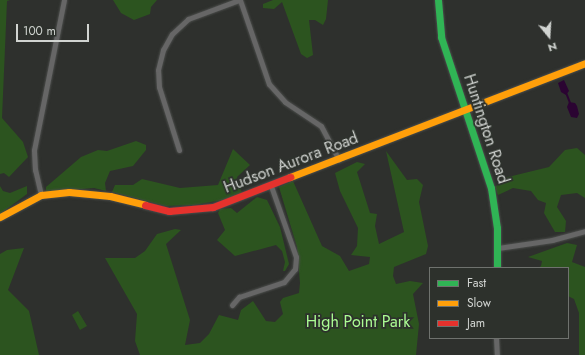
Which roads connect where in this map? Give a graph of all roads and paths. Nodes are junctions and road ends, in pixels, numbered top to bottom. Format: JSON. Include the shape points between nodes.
{"nodes":[{"id":1,"x":64,"y":0,"type":"edge"},
{"id":2,"x":239,"y":0,"type":"edge"},
{"id":3,"x":438,"y":0,"type":"edge"},
{"id":4,"x":585,"y":63,"type":"edge"},
{"id":5,"x":464,"y":110,"type":"junction"},
{"id":6,"x":179,"y":150,"type":"dead end"},
{"id":7,"x":339,"y":160,"type":"junction"},
{"id":8,"x":271,"y":186,"type":"junction"},
{"id":9,"x":41,"y":195,"type":"junction"},
{"id":10,"x":0,"y":217,"type":"edge"},
{"id":11,"x":585,"y":231,"type":"edge"},
{"id":12,"x":498,"y":248,"type":"junction"},
{"id":13,"x":497,"y":267,"type":"edge"},
{"id":14,"x":232,"y":304,"type":"dead end"},
{"id":15,"x":496,"y":339,"type":"edge"},
{"id":16,"x":497,"y":355,"type":"edge"}],
"edges":[{"from":1,"to":9,"type":"street","via":[[34,150],[35,170]]},
{"from":2,"to":6,"type":"street","via":[[188,19],[172,34],[163,50],[158,70],[159,87]]},
{"from":2,"to":7,"type":"street","via":[[269,84],[286,102],[321,126]]},
{"from":3,"to":5,"type":"street","name":"Huntington Road","via":[[441,37]]},
{"from":4,"to":5,"type":"street","name":"Hudson Aurora Road"},
{"from":5,"to":7,"type":"street","name":"Hudson Aurora Road"},
{"from":5,"to":12,"type":"street","name":"Huntington Road","via":[[491,188]]},
{"from":7,"to":8,"type":"street","name":"Hudson Aurora Road"},
{"from":8,"to":9,"type":"street","name":"Hudson Aurora Road","via":[[213,207],[184,211],[155,208],[93,192]]},
{"from":8,"to":14,"type":"street","via":[[296,257],[295,269],[284,282],[239,298]]},
{"from":9,"to":10,"type":"street","name":"Hudson Aurora Road"},
{"from":11,"to":12,"type":"street","via":[[552,240]]},
{"from":12,"to":13,"type":"street","name":"Huntington Road"},
{"from":15,"to":16,"type":"street"}]}
